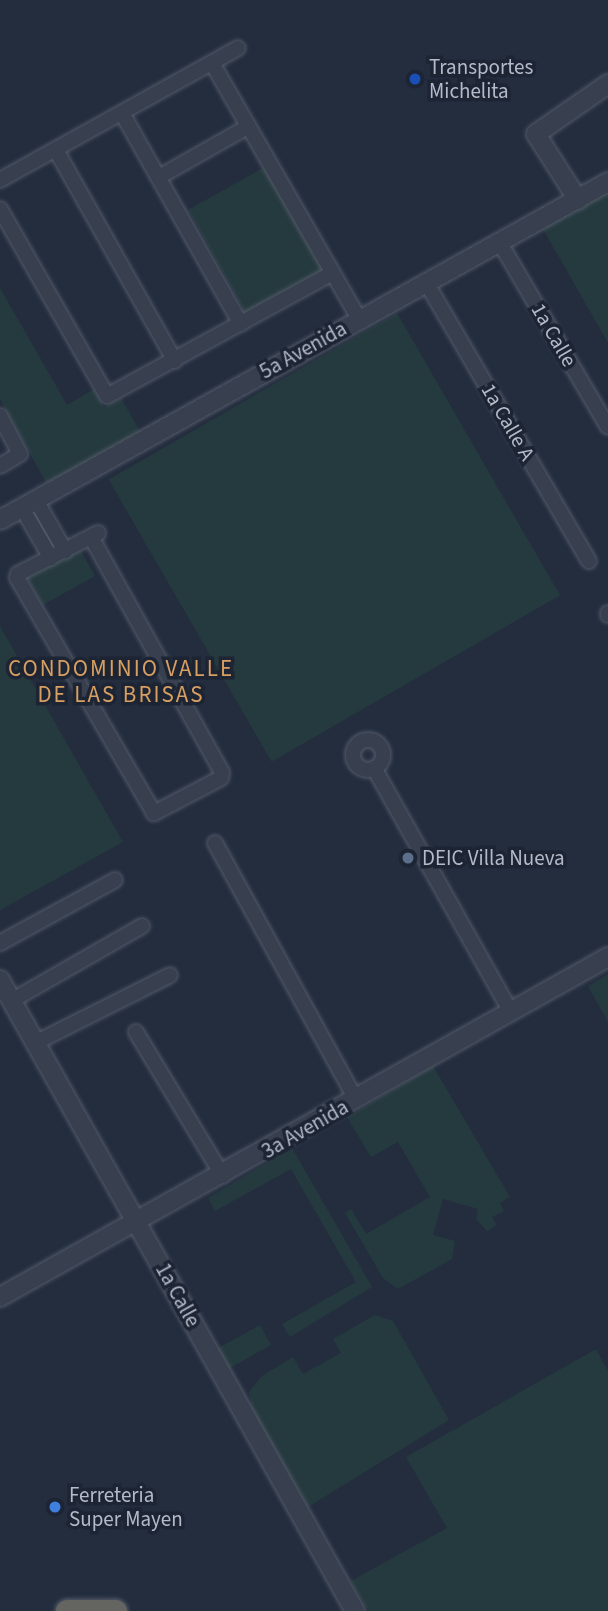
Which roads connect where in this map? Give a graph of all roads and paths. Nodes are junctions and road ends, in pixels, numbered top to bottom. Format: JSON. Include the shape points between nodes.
{"nodes":[{"id":1,"x":238,"y":48,"type":"dead end"},
{"id":2,"x":212,"y":63,"type":"junction"},
{"id":3,"x":608,"y":84,"type":"edge"},
{"id":4,"x":122,"y":113,"type":"junction"},
{"id":5,"x":249,"y":126,"type":"junction"},
{"id":6,"x":55,"y":150,"type":"junction"},
{"id":7,"x":159,"y":177,"type":"junction"},
{"id":8,"x":0,"y":180,"type":"edge"},
{"id":9,"x":608,"y":182,"type":"edge"},
{"id":10,"x":578,"y":200,"type":"junction"},
{"id":11,"x":0,"y":209,"type":"edge"},
{"id":12,"x":500,"y":243,"type":"junction"},
{"id":13,"x":333,"y":273,"type":"junction"},
{"id":14,"x":427,"y":284,"type":"junction"},
{"id":15,"x":359,"y":319,"type":"junction"},
{"id":16,"x":241,"y":324,"type":"junction"},
{"id":17,"x":175,"y":361,"type":"junction"},
{"id":18,"x":0,"y":416,"type":"edge"},
{"id":19,"x":608,"y":427,"type":"edge"},
{"id":20,"x":0,"y":466,"type":"edge"},
{"id":21,"x":29,"y":504,"type":"junction"},
{"id":22,"x":0,"y":520,"type":"edge"},
{"id":23,"x":65,"y":551,"type":"junction"},
{"id":24,"x":51,"y":558,"type":"junction"},
{"id":25,"x":589,"y":561,"type":"dead end"},
{"id":26,"x":374,"y":768,"type":"dead end"},
{"id":27,"x":215,"y":843,"type":"dead end"},
{"id":28,"x":115,"y":880,"type":"dead end"},
{"id":29,"x":142,"y":926,"type":"dead end"},
{"id":30,"x":0,"y":943,"type":"edge"},
{"id":31,"x":608,"y":957,"type":"edge"},
{"id":32,"x":170,"y":975,"type":"dead end"},
{"id":33,"x":0,"y":980,"type":"edge"},
{"id":34,"x":11,"y":1001,"type":"junction"},
{"id":35,"x":511,"y":1012,"type":"junction"},
{"id":36,"x":136,"y":1032,"type":"dead end"},
{"id":37,"x":34,"y":1043,"type":"junction"},
{"id":38,"x":356,"y":1100,"type":"junction"},
{"id":39,"x":223,"y":1176,"type":"junction"},
{"id":40,"x":137,"y":1221,"type":"junction"},
{"id":41,"x":0,"y":1297,"type":"edge"},
{"id":42,"x":68,"y":1611,"type":"edge"},
{"id":43,"x":115,"y":1611,"type":"edge"},
{"id":44,"x":355,"y":1611,"type":"edge"}],
"edges":[{"from":1,"to":2,"type":"street"},
{"from":2,"to":4,"type":"street"},
{"from":2,"to":5,"type":"street"},
{"from":3,"to":10,"type":"street","via":[[538,131],[536,137]]},
{"from":4,"to":6,"type":"street"},
{"from":4,"to":7,"type":"street"},
{"from":5,"to":7,"type":"street"},
{"from":5,"to":13,"type":"street"},
{"from":6,"to":8,"type":"street"},
{"from":6,"to":17,"type":"street"},
{"from":7,"to":16,"type":"street"},
{"from":9,"to":10,"type":"street","name":"5a Avenida"},
{"from":10,"to":12,"type":"street","name":"5a Avenida"},
{"from":11,"to":17,"type":"street","via":[[105,395]]},
{"from":12,"to":14,"type":"street","name":"5a Avenida"},
{"from":12,"to":19,"type":"street","name":"1a Calle"},
{"from":13,"to":15,"type":"street"},
{"from":13,"to":16,"type":"street"},
{"from":14,"to":15,"type":"street","name":"5a Avenida"},
{"from":14,"to":25,"type":"street","name":"1a Calle A"},
{"from":15,"to":21,"type":"street","name":"5a Avenida"},
{"from":16,"to":17,"type":"street"},
{"from":18,"to":20,"type":"street","via":[[19,451]]},
{"from":21,"to":22,"type":"street","name":"5a Avenida"},
{"from":21,"to":23,"type":"street"},
{"from":21,"to":24,"type":"street"},
{"from":23,"to":24,"type":"street"},
{"from":23,"to":24,"type":"street","via":[[95,535],[222,772],[221,778],[154,813],[17,578]]},
{"from":26,"to":35,"type":"street"},
{"from":27,"to":38,"type":"street"},
{"from":28,"to":30,"type":"street"},
{"from":29,"to":34,"type":"street"},
{"from":31,"to":35,"type":"street","name":"3a Avenida"},
{"from":32,"to":37,"type":"street"},
{"from":33,"to":34,"type":"street","name":"1a Calle"},
{"from":34,"to":37,"type":"street","name":"1a Calle"},
{"from":35,"to":38,"type":"street","name":"3a Avenida"},
{"from":36,"to":39,"type":"street"},
{"from":37,"to":40,"type":"street","name":"1a Calle"},
{"from":38,"to":39,"type":"street","name":"3a Avenida"},
{"from":39,"to":40,"type":"street","name":"3a Avenida"},
{"from":40,"to":41,"type":"street","name":"3a Avenida"},
{"from":40,"to":44,"type":"street","name":"1a Calle"},
{"from":42,"to":43,"type":"highway"}]}
